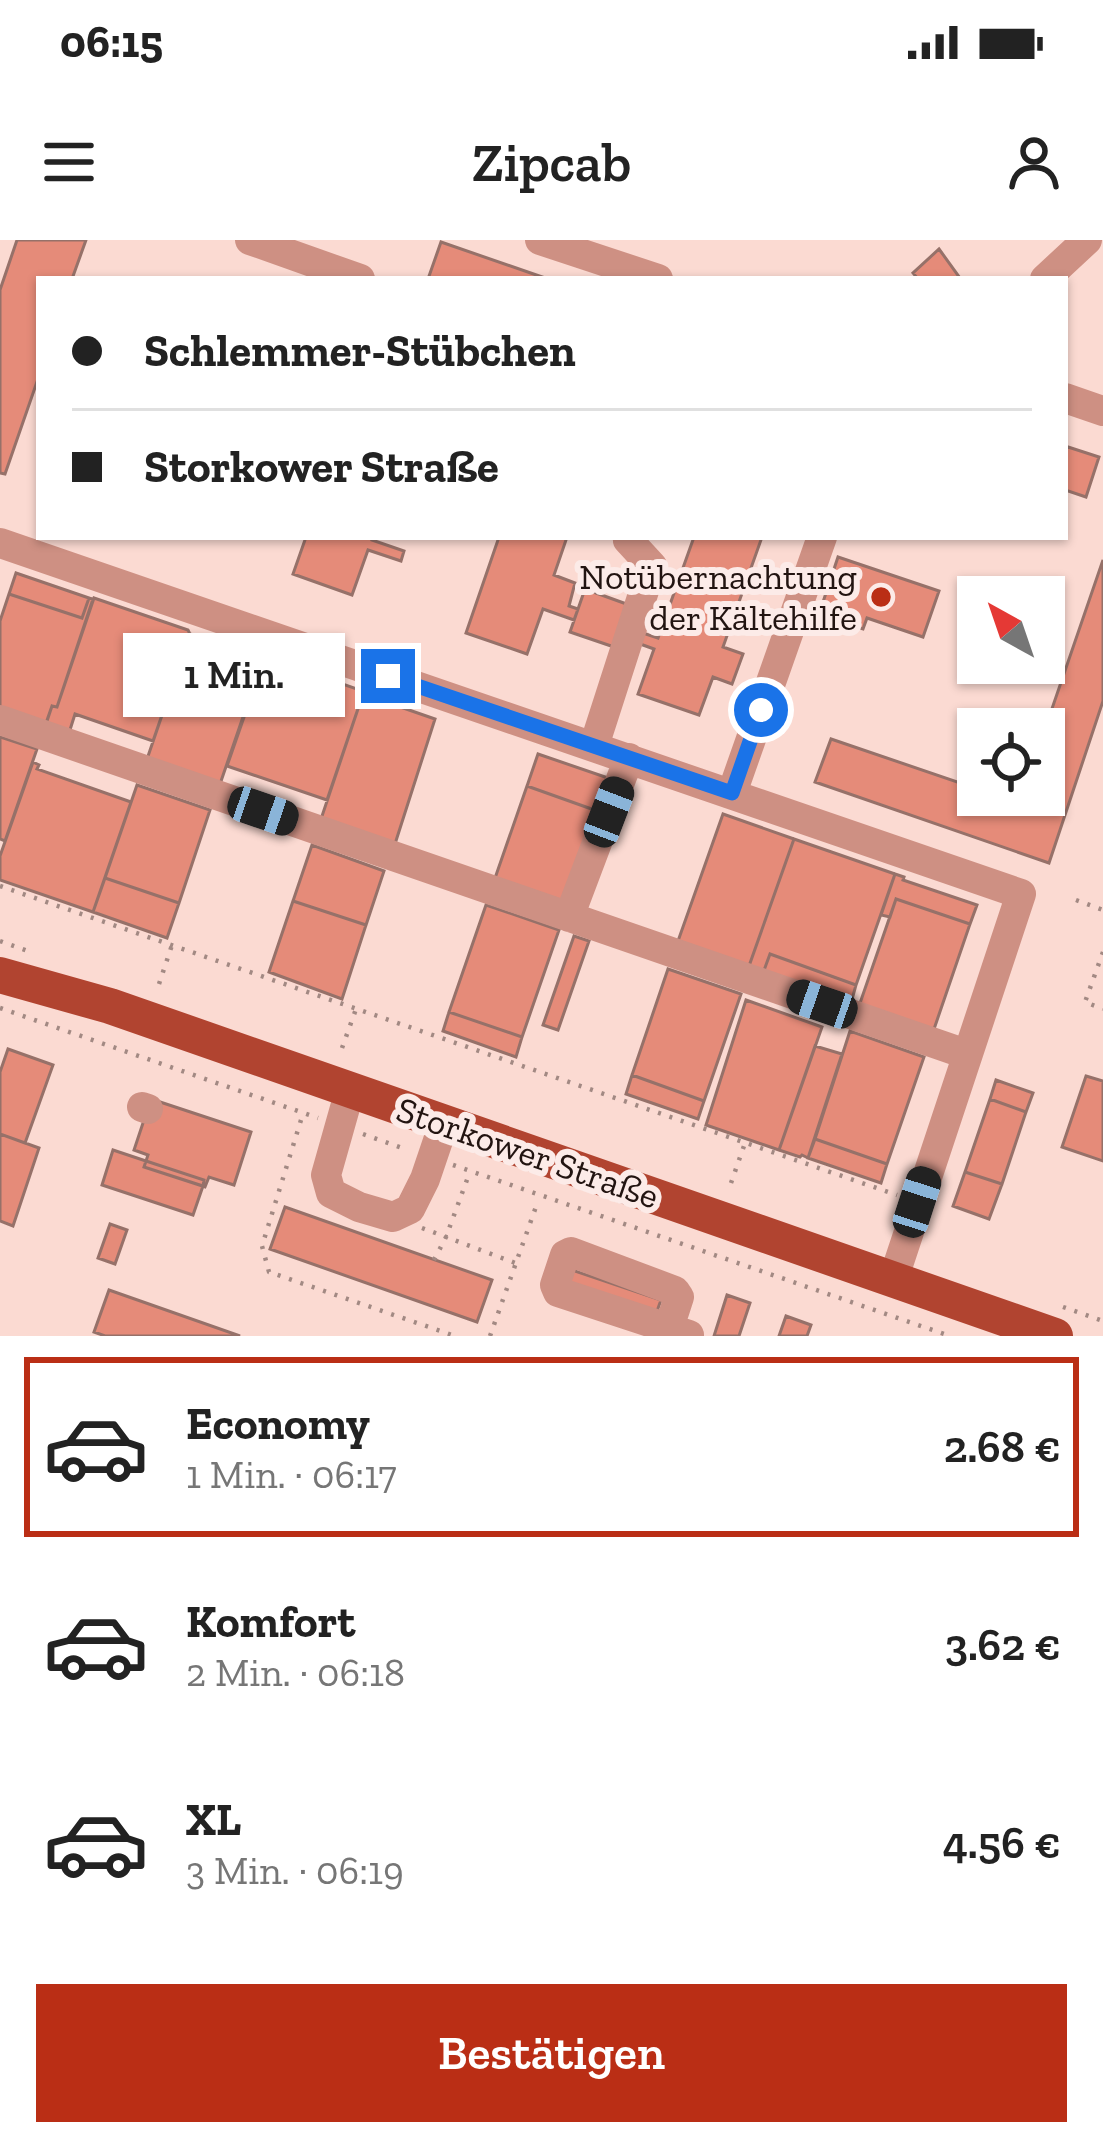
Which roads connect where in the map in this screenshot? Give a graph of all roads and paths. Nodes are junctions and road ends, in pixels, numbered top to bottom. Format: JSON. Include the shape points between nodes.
{"nodes":[{"id":1,"x":250,"y":240,"type":"edge"},
{"id":2,"x":541,"y":240,"type":"edge"},
{"id":3,"x":1087,"y":240,"type":"edge"},
{"id":4,"x":352,"y":276,"type":"edge"},
{"id":5,"x":649,"y":276,"type":"edge"},
{"id":6,"x":1048,"y":276,"type":"edge"},
{"id":7,"x":1068,"y":399,"type":"edge"},
{"id":8,"x":1103,"y":411,"type":"edge"},
{"id":9,"x":628,"y":540,"type":"edge"},
{"id":10,"x":821,"y":540,"type":"edge"},
{"id":11,"x":0,"y":543,"type":"edge"},
{"id":12,"x":0,"y":720,"type":"edge"},
{"id":13,"x":594,"y":746,"type":"junction"},
{"id":14,"x":629,"y":758,"type":"junction"},
{"id":15,"x":732,"y":793,"type":"junction"},
{"id":16,"x":0,"y":886,"type":"edge"},
{"id":17,"x":1076,"y":901,"type":"dead end"},
{"id":18,"x":1103,"y":910,"type":"edge"},
{"id":19,"x":569,"y":916,"type":"junction"},
{"id":20,"x":172,"y":945,"type":"junction"},
{"id":21,"x":1103,"y":952,"type":"edge"},
{"id":22,"x":0,"y":975,"type":"edge"},
{"id":23,"x":159,"y":984,"type":"dead end"},
{"id":24,"x":0,"y":1008,"type":"edge"},
{"id":25,"x":356,"y":1009,"type":"junction"},
{"id":26,"x":1103,"y":1009,"type":"edge"},
{"id":27,"x":342,"y":1048,"type":"dead end"},
{"id":28,"x":967,"y":1054,"type":"junction"},
{"id":29,"x":350,"y":1090,"type":"junction"},
{"id":30,"x":301,"y":1120,"type":"dead end"},
{"id":31,"x":327,"y":1121,"type":"dead end"},
{"id":32,"x":444,"y":1123,"type":"junction"},
{"id":33,"x":349,"y":1129,"type":"dead end"},
{"id":34,"x":746,"y":1143,"type":"junction"},
{"id":35,"x":421,"y":1154,"type":"dead end"},
{"id":36,"x":443,"y":1162,"type":"dead end"},
{"id":37,"x":468,"y":1177,"type":"dead end"},
{"id":38,"x":731,"y":1183,"type":"dead end"},
{"id":39,"x":538,"y":1201,"type":"dead end"},
{"id":40,"x":917,"y":1202,"type":"junction"},
{"id":41,"x":393,"y":1217,"type":"junction"},
{"id":42,"x":446,"y":1238,"type":"junction"},
{"id":43,"x":434,"y":1260,"type":"dead end"},
{"id":44,"x":518,"y":1264,"type":"junction"},
{"id":45,"x":893,"y":1280,"type":"junction"},
{"id":46,"x":455,"y":1336,"type":"edge"},
{"id":47,"x":490,"y":1336,"type":"edge"},
{"id":48,"x":950,"y":1336,"type":"edge"},
{"id":49,"x":1055,"y":1336,"type":"edge"}],
"edges":[{"from":1,"to":4,"type":"street"},
{"from":2,"to":5,"type":"street"},
{"from":3,"to":6,"type":"street"},
{"from":7,"to":8,"type":"street"},
{"from":9,"to":13,"type":"street","via":[[652,566]]},
{"from":10,"to":15,"type":"street"},
{"from":11,"to":13,"type":"street"},
{"from":12,"to":19,"type":"street"},
{"from":13,"to":14,"type":"street"},
{"from":14,"to":15,"type":"street"},
{"from":14,"to":19,"type":"street"},
{"from":15,"to":28,"type":"street","via":[[1022,894]]},
{"from":16,"to":20,"type":"path"},
{"from":17,"to":18,"type":"path"},
{"from":19,"to":28,"type":"street"},
{"from":20,"to":23,"type":"path"},
{"from":20,"to":25,"type":"path"},
{"from":21,"to":26,"type":"path","via":[[1085,1002]]},
{"from":22,"to":29,"type":"main road","name":"Storkower Straße"},
{"from":24,"to":31,"type":"path"},
{"from":25,"to":27,"type":"path"},
{"from":25,"to":34,"type":"path"},
{"from":28,"to":40,"type":"street"},
{"from":29,"to":32,"type":"main road","name":"Storkower Straße"},
{"from":29,"to":41,"type":"street","via":[[326,1175],[331,1193]]},
{"from":30,"to":46,"type":"path","via":[[262,1246],[269,1272]]},
{"from":32,"to":41,"type":"street","via":[[410,1209]]},
{"from":32,"to":45,"type":"main road","name":"Storkower Straße"},
{"from":33,"to":35,"type":"path"},
{"from":34,"to":38,"type":"path"},
{"from":34,"to":40,"type":"path"},
{"from":36,"to":48,"type":"path"},
{"from":37,"to":42,"type":"path"},
{"from":39,"to":44,"type":"path"},
{"from":40,"to":45,"type":"street"},
{"from":41,"to":42,"type":"path"},
{"from":42,"to":43,"type":"path"},
{"from":42,"to":44,"type":"path"},
{"from":44,"to":47,"type":"path"},
{"from":45,"to":49,"type":"main road","name":"Storkower Straße"}]}
